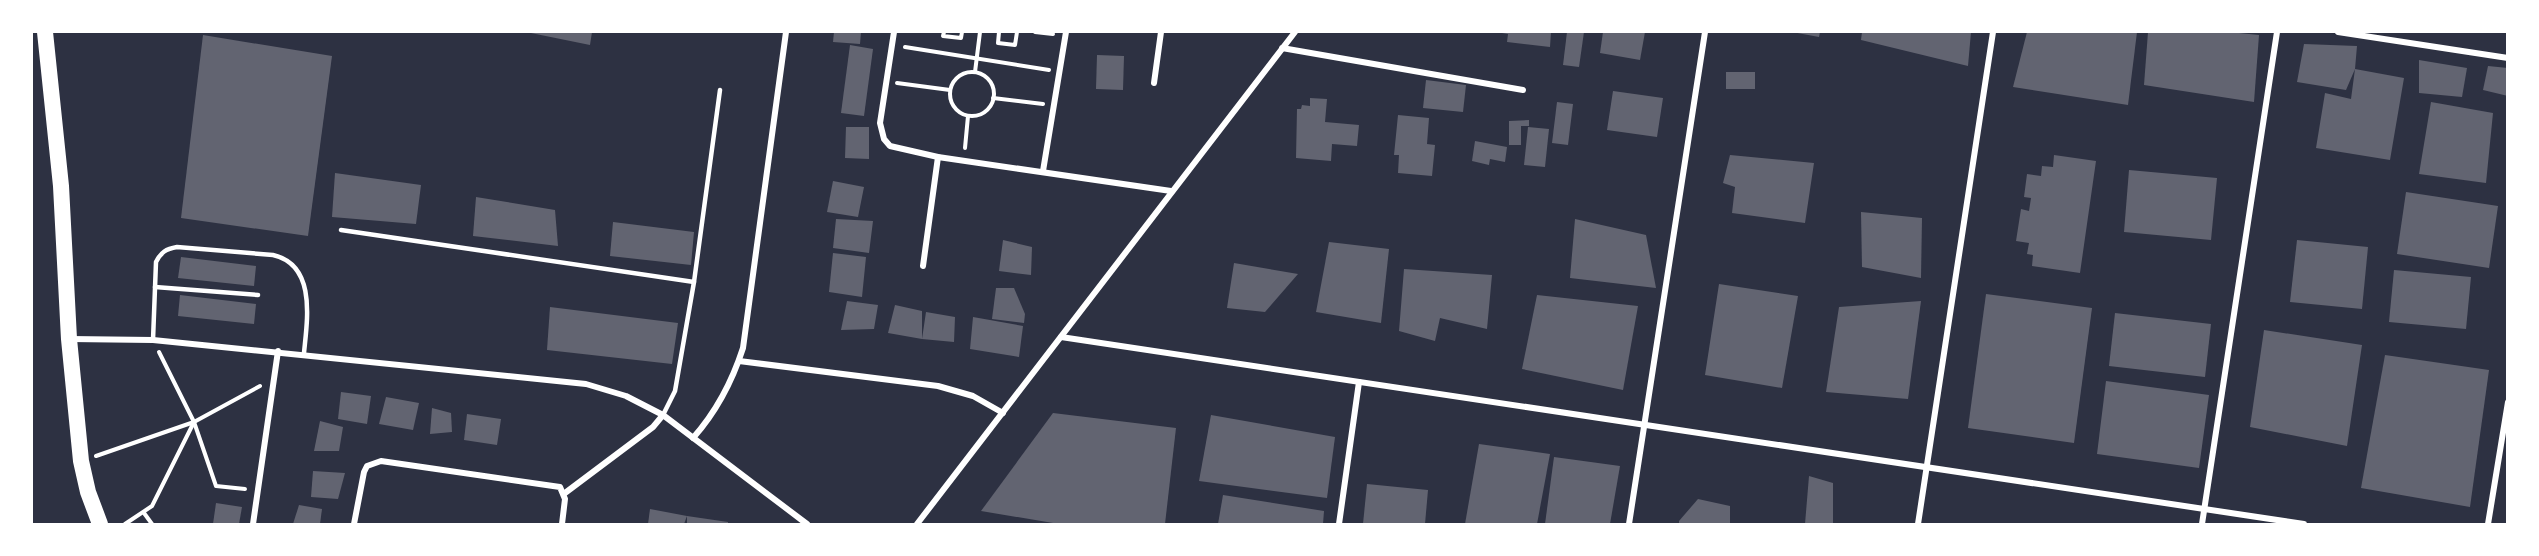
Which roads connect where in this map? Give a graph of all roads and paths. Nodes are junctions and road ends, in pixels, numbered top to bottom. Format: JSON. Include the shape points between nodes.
{"nodes":[{"id":1,"x":45,"y":32,"type":"edge"},
{"id":2,"x":786,"y":32,"type":"edge"},
{"id":3,"x":894,"y":32,"type":"edge"},
{"id":4,"x":944,"y":32,"type":"edge"},
{"id":5,"x":962,"y":32,"type":"edge"},
{"id":6,"x":980,"y":32,"type":"edge"},
{"id":7,"x":999,"y":32,"type":"edge"},
{"id":8,"x":1017,"y":32,"type":"edge"},
{"id":9,"x":1066,"y":32,"type":"edge"},
{"id":10,"x":1161,"y":32,"type":"edge"},
{"id":11,"x":1295,"y":32,"type":"edge"},
{"id":12,"x":1705,"y":32,"type":"edge"},
{"id":13,"x":1993,"y":32,"type":"edge"},
{"id":14,"x":2277,"y":32,"type":"edge"},
{"id":15,"x":2338,"y":32,"type":"edge"},
{"id":16,"x":892,"y":45,"type":"junction"},
{"id":17,"x":1282,"y":48,"type":"junction"},
{"id":18,"x":2508,"y":58,"type":"edge"},
{"id":19,"x":977,"y":59,"type":"junction"},
{"id":20,"x":1059,"y":71,"type":"junction"},
{"id":21,"x":975,"y":72,"type":"junction"},
{"id":22,"x":887,"y":82,"type":"junction"},
{"id":23,"x":1154,"y":83,"type":"dead end"},
{"id":24,"x":720,"y":90,"type":"dead end"},
{"id":25,"x":950,"y":90,"type":"junction"},
{"id":26,"x":1523,"y":90,"type":"dead end"},
{"id":27,"x":993,"y":98,"type":"junction"},
{"id":28,"x":1054,"y":105,"type":"junction"},
{"id":29,"x":968,"y":116,"type":"junction"},
{"id":30,"x":938,"y":157,"type":"junction"},
{"id":31,"x":963,"y":160,"type":"junction"},
{"id":32,"x":1044,"y":171,"type":"junction"},
{"id":33,"x":1172,"y":191,"type":"junction"},
{"id":34,"x":341,"y":230,"type":"dead end"},
{"id":35,"x":923,"y":266,"type":"dead end"},
{"id":36,"x":694,"y":282,"type":"junction"},
{"id":37,"x":155,"y":287,"type":"junction"},
{"id":38,"x":258,"y":295,"type":"dead end"},
{"id":39,"x":1061,"y":337,"type":"junction"},
{"id":40,"x":69,"y":339,"type":"junction"},
{"id":41,"x":153,"y":340,"type":"junction"},
{"id":42,"x":278,"y":351,"type":"junction"},
{"id":43,"x":304,"y":353,"type":"junction"},
{"id":44,"x":739,"y":361,"type":"junction"},
{"id":45,"x":274,"y":379,"type":"junction"},
{"id":46,"x":1359,"y":382,"type":"junction"},
{"id":47,"x":2508,"y":402,"type":"edge"},
{"id":48,"x":1003,"y":413,"type":"junction"},
{"id":49,"x":663,"y":415,"type":"junction"},
{"id":50,"x":194,"y":422,"type":"junction"},
{"id":51,"x":1644,"y":425,"type":"junction"},
{"id":52,"x":693,"y":438,"type":"junction"},
{"id":53,"x":81,"y":461,"type":"junction"},
{"id":54,"x":1927,"y":468,"type":"junction"},
{"id":55,"x":258,"y":490,"type":"junction"},
{"id":56,"x":564,"y":493,"type":"junction"},
{"id":57,"x":2204,"y":509,"type":"junction"},
{"id":58,"x":144,"y":513,"type":"junction"},
{"id":59,"x":920,"y":524,"type":"edge"},
{"id":60,"x":100,"y":525,"type":"edge"},
{"id":61,"x":125,"y":525,"type":"edge"},
{"id":62,"x":152,"y":525,"type":"edge"},
{"id":63,"x":253,"y":525,"type":"edge"},
{"id":64,"x":354,"y":525,"type":"edge"},
{"id":65,"x":562,"y":525,"type":"edge"},
{"id":66,"x":807,"y":525,"type":"edge"},
{"id":67,"x":1339,"y":525,"type":"edge"},
{"id":68,"x":1629,"y":525,"type":"edge"},
{"id":69,"x":1918,"y":525,"type":"edge"},
{"id":70,"x":2202,"y":525,"type":"edge"},
{"id":71,"x":2304,"y":525,"type":"edge"},
{"id":72,"x":2488,"y":525,"type":"edge"}],
"edges":[{"from":1,"to":40,"type":"highway","via":[[61,186]]},
{"from":2,"to":44,"type":"street"},
{"from":3,"to":16,"type":"street"},
{"from":4,"to":5,"type":"path","via":[[943,36],[961,38]]},
{"from":6,"to":19,"type":"path"},
{"from":7,"to":8,"type":"path","via":[[998,43],[1015,45]]},
{"from":9,"to":20,"type":"street"},
{"from":10,"to":23,"type":"street"},
{"from":11,"to":17,"type":"street"},
{"from":12,"to":51,"type":"street"},
{"from":13,"to":54,"type":"street"},
{"from":14,"to":57,"type":"street"},
{"from":15,"to":18,"type":"street"},
{"from":16,"to":19,"type":"path"},
{"from":16,"to":22,"type":"street"},
{"from":17,"to":26,"type":"street"},
{"from":17,"to":33,"type":"street"},
{"from":19,"to":20,"type":"path"},
{"from":19,"to":21,"type":"path"},
{"from":20,"to":28,"type":"street"},
{"from":21,"to":25,"type":"path","via":[[960,75]]},
{"from":21,"to":27,"type":"path","via":[[988,79]]},
{"from":22,"to":25,"type":"path"},
{"from":22,"to":30,"type":"street","via":[[880,123],[884,140],[898,150]]},
{"from":24,"to":36,"type":"lane"},
{"from":25,"to":29,"type":"path","via":[[955,109]]},
{"from":27,"to":28,"type":"path"},
{"from":27,"to":29,"type":"path","via":[[983,113]]},
{"from":28,"to":32,"type":"street"},
{"from":29,"to":31,"type":"path"},
{"from":30,"to":31,"type":"street"},
{"from":30,"to":35,"type":"street"},
{"from":31,"to":32,"type":"street"},
{"from":32,"to":33,"type":"street"},
{"from":33,"to":39,"type":"street"},
{"from":34,"to":36,"type":"lane"},
{"from":36,"to":49,"type":"lane","via":[[675,391]]},
{"from":37,"to":38,"type":"lane"},
{"from":37,"to":41,"type":"lane"},
{"from":37,"to":43,"type":"lane","via":[[156,262],[168,249],[281,257],[293,267],[308,298]]},
{"from":39,"to":46,"type":"street"},
{"from":39,"to":48,"type":"street"},
{"from":40,"to":41,"type":"street"},
{"from":40,"to":53,"type":"highway"},
{"from":41,"to":42,"type":"street"},
{"from":41,"to":50,"type":"path"},
{"from":42,"to":43,"type":"street"},
{"from":42,"to":45,"type":"street"},
{"from":43,"to":49,"type":"street","via":[[586,384],[626,396]]},
{"from":44,"to":48,"type":"street","via":[[938,386],[973,396]]},
{"from":44,"to":52,"type":"street","via":[[721,401]]},
{"from":45,"to":50,"type":"path"},
{"from":45,"to":55,"type":"street"},
{"from":46,"to":51,"type":"street"},
{"from":46,"to":67,"type":"street"},
{"from":47,"to":72,"type":"street"},
{"from":48,"to":59,"type":"street"},
{"from":49,"to":52,"type":"street"},
{"from":49,"to":56,"type":"street","via":[[653,427]]},
{"from":50,"to":53,"type":"path"},
{"from":50,"to":55,"type":"path","via":[[216,486]]},
{"from":50,"to":58,"type":"path","via":[[152,506]]},
{"from":51,"to":54,"type":"street"},
{"from":51,"to":68,"type":"street"},
{"from":52,"to":66,"type":"street"},
{"from":53,"to":60,"type":"highway"},
{"from":54,"to":57,"type":"street"},
{"from":54,"to":69,"type":"street"},
{"from":55,"to":63,"type":"street"},
{"from":56,"to":64,"type":"street","via":[[552,485],[373,462],[364,472]]},
{"from":56,"to":65,"type":"street"},
{"from":57,"to":70,"type":"street"},
{"from":57,"to":71,"type":"street"},
{"from":58,"to":61,"type":"path"},
{"from":58,"to":62,"type":"path"}]}
